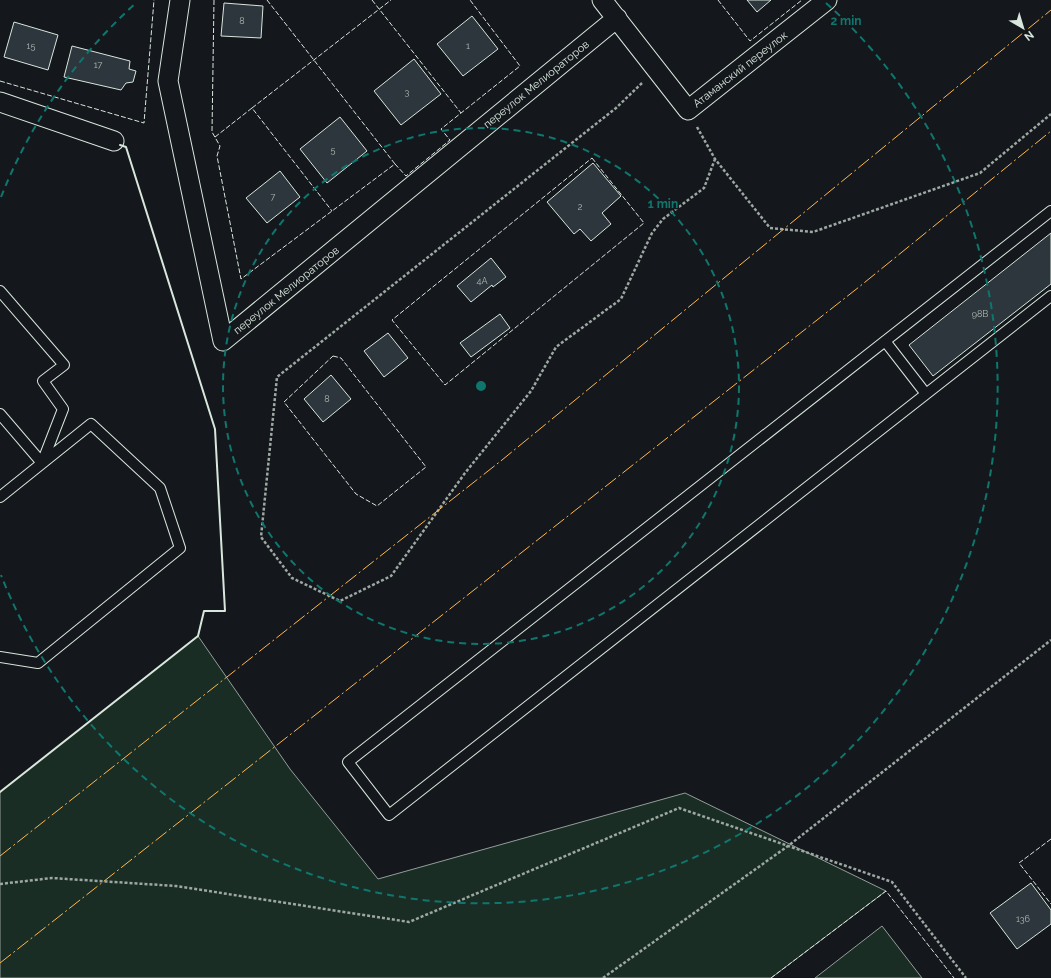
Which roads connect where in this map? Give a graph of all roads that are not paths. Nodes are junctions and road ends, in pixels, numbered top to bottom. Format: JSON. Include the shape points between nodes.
{"nodes":[{"id":1,"x":180,"y":0,"type":"edge"},
{"id":2,"x":602,"y":0,"type":"edge"},
{"id":3,"x":827,"y":0,"type":"edge"},
{"id":4,"x":617,"y":18,"type":"junction"},
{"id":5,"x":0,"y":102,"type":"edge"},
{"id":6,"x":114,"y":142,"type":"dead end"},
{"id":7,"x":1051,"y":211,"type":"edge"},
{"id":8,"x":0,"y":292,"type":"edge"},
{"id":9,"x":1051,"y":296,"type":"edge"},
{"id":10,"x":885,"y":341,"type":"junction"},
{"id":11,"x":926,"y":394,"type":"junction"},
{"id":12,"x":0,"y":414,"type":"edge"},
{"id":13,"x":42,"y":463,"type":"junction"},
{"id":14,"x":0,"y":497,"type":"edge"},
{"id":15,"x":0,"y":657,"type":"edge"}],
"edges":[{"from":1,"to":4,"type":"street","name":"переулок Мелиораторов","via":[[168,81],[223,341]]},
{"from":2,"to":4,"type":"street","name":"Атаманский переулок"},
{"from":3,"to":4,"type":"street","name":"Атаманский переулок","via":[[688,110]]},
{"from":5,"to":6,"type":"street"},
{"from":7,"to":10,"type":"lane"},
{"from":8,"to":13,"type":"lane","via":[[64,365],[43,380],[63,409]]},
{"from":9,"to":11,"type":"lane"},
{"from":10,"to":11,"type":"lane"},
{"from":10,"to":11,"type":"lane","via":[[348,762],[389,815]]},
{"from":12,"to":13,"type":"lane"},
{"from":13,"to":14,"type":"lane"},
{"from":13,"to":15,"type":"lane","via":[[91,424],[160,488],[180,548],[38,663]]}]}
